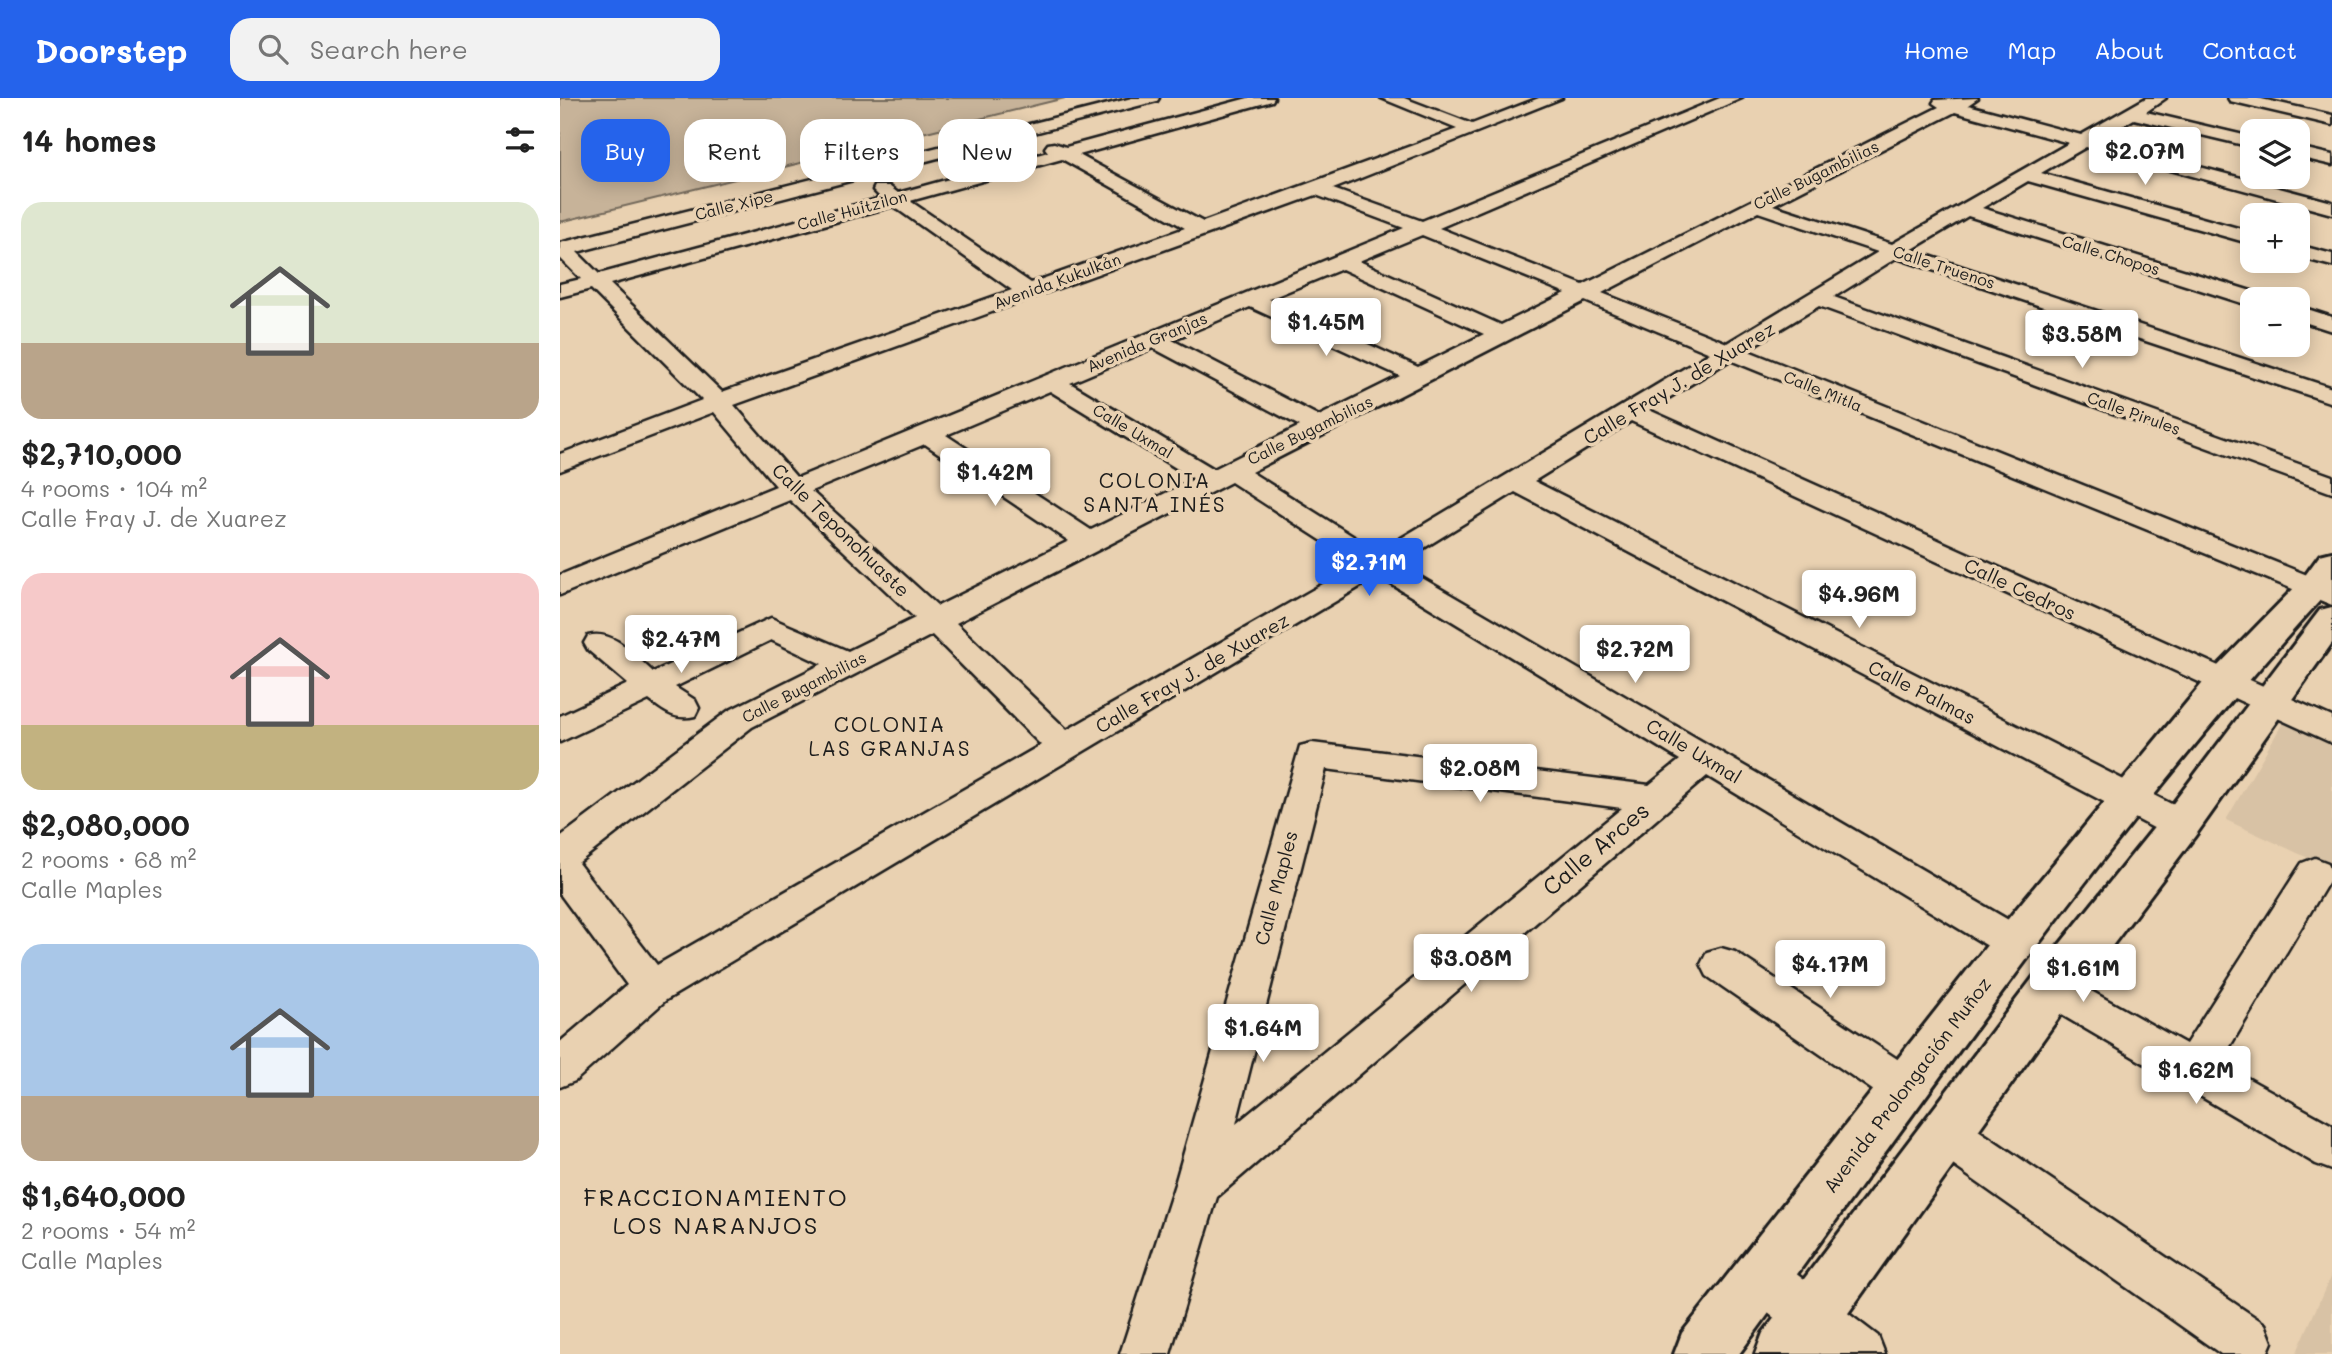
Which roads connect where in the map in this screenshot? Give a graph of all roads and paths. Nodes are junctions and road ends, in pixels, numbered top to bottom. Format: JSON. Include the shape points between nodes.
{"nodes":[{"id":1,"x":1151,"y":98,"type":"edge"},
{"id":2,"x":1266,"y":98,"type":"edge"},
{"id":3,"x":1389,"y":98,"type":"edge"},
{"id":4,"x":1554,"y":98,"type":"edge"},
{"id":5,"x":1734,"y":98,"type":"edge"},
{"id":6,"x":1922,"y":98,"type":"edge"},
{"id":7,"x":2158,"y":98,"type":"edge"},
{"id":8,"x":2236,"y":98,"type":"edge"},
{"id":9,"x":1962,"y":102,"type":"edge"},
{"id":10,"x":2131,"y":113,"type":"junction"},
{"id":11,"x":2332,"y":120,"type":"edge"},
{"id":12,"x":1037,"y":128,"type":"edge"},
{"id":13,"x":1472,"y":129,"type":"junction"},
{"id":14,"x":1037,"y":138,"type":"edge"},
{"id":15,"x":2240,"y":139,"type":"edge"},
{"id":16,"x":2082,"y":143,"type":"junction"},
{"id":17,"x":1063,"y":153,"type":"junction"},
{"id":18,"x":2310,"y":155,"type":"edge"},
{"id":19,"x":2332,"y":160,"type":"edge"},
{"id":20,"x":2027,"y":175,"type":"junction"},
{"id":21,"x":826,"y":182,"type":"edge"},
{"id":22,"x":869,"y":182,"type":"edge"},
{"id":23,"x":1314,"y":188,"type":"junction"},
{"id":24,"x":895,"y":199,"type":"junction"},
{"id":25,"x":1755,"y":205,"type":"junction"},
{"id":26,"x":2332,"y":208,"type":"edge"},
{"id":27,"x":1969,"y":210,"type":"junction"},
{"id":28,"x":1199,"y":228,"type":"junction"},
{"id":29,"x":1423,"y":228,"type":"junction"},
{"id":30,"x":2240,"y":235,"type":"edge"},
{"id":31,"x":561,"y":250,"type":"edge"},
{"id":32,"x":1894,"y":251,"type":"junction"},
{"id":33,"x":2310,"y":254,"type":"edge"},
{"id":34,"x":2332,"y":260,"type":"edge"},
{"id":35,"x":1342,"y":261,"type":"junction"},
{"id":36,"x":594,"y":281,"type":"junction"},
{"id":37,"x":560,"y":291,"type":"edge"},
{"id":38,"x":1028,"y":291,"type":"junction"},
{"id":39,"x":1581,"y":294,"type":"junction"},
{"id":40,"x":2240,"y":295,"type":"edge"},
{"id":41,"x":1817,"y":298,"type":"junction"},
{"id":42,"x":1251,"y":299,"type":"junction"},
{"id":43,"x":2310,"y":317,"type":"edge"},
{"id":44,"x":2332,"y":324,"type":"edge"},
{"id":45,"x":1502,"y":334,"type":"junction"},
{"id":46,"x":1154,"y":340,"type":"junction"},
{"id":47,"x":1729,"y":354,"type":"junction"},
{"id":48,"x":1419,"y":376,"type":"junction"},
{"id":49,"x":1052,"y":382,"type":"junction"},
{"id":50,"x":2332,"y":396,"type":"edge"},
{"id":51,"x":718,"y":402,"type":"junction"},
{"id":52,"x":1632,"y":412,"type":"junction"},
{"id":53,"x":1319,"y":426,"type":"junction"},
{"id":54,"x":927,"y":434,"type":"junction"},
{"id":55,"x":560,"y":463,"type":"edge"},
{"id":56,"x":1221,"y":475,"type":"junction"},
{"id":57,"x":1514,"y":481,"type":"junction"},
{"id":58,"x":2332,"y":485,"type":"edge"},
{"id":59,"x":793,"y":489,"type":"junction"},
{"id":60,"x":1090,"y":542,"type":"junction"},
{"id":61,"x":1378,"y":564,"type":"junction"},
{"id":62,"x":560,"y":586,"type":"edge"},
{"id":63,"x":2327,"y":591,"type":"edge"},
{"id":64,"x":936,"y":621,"type":"junction"},
{"id":65,"x":599,"y":643,"type":"dead end"},
{"id":66,"x":848,"y":664,"type":"junction"},
{"id":67,"x":2224,"y":682,"type":"junction"},
{"id":68,"x":650,"y":686,"type":"junction"},
{"id":69,"x":2270,"y":704,"type":"junction"},
{"id":70,"x":682,"y":708,"type":"dead end"},
{"id":71,"x":560,"y":730,"type":"edge"},
{"id":72,"x":2332,"y":731,"type":"edge"},
{"id":73,"x":1065,"y":748,"type":"junction"},
{"id":74,"x":1705,"y":758,"type":"junction"},
{"id":75,"x":1655,"y":799,"type":"junction"},
{"id":76,"x":2131,"y":800,"type":"junction"},
{"id":77,"x":2180,"y":825,"type":"junction"},
{"id":78,"x":560,"y":857,"type":"edge"},
{"id":79,"x":560,"y":866,"type":"edge"},
{"id":80,"x":2315,"y":873,"type":"dead end"},
{"id":81,"x":2015,"y":943,"type":"junction"},
{"id":82,"x":1721,"y":964,"type":"dead end"},
{"id":83,"x":652,"y":988,"type":"junction"},
{"id":84,"x":2052,"y":989,"type":"junction"},
{"id":85,"x":560,"y":1068,"type":"edge"},
{"id":86,"x":2193,"y":1068,"type":"junction"},
{"id":87,"x":1905,"y":1088,"type":"junction"},
{"id":88,"x":1946,"y":1134,"type":"junction"},
{"id":89,"x":2332,"y":1149,"type":"edge"},
{"id":90,"x":1198,"y":1184,"type":"junction"},
{"id":91,"x":1761,"y":1278,"type":"junction"},
{"id":92,"x":1798,"y":1335,"type":"edge"},
{"id":93,"x":2247,"y":1342,"type":"dead end"},
{"id":94,"x":1145,"y":1354,"type":"edge"},
{"id":95,"x":1703,"y":1354,"type":"edge"},
{"id":96,"x":1860,"y":1354,"type":"edge"}],
"edges":[{"from":1,"to":12,"type":"street","name":"Calle Xipe"},
{"from":2,"to":17,"type":"street","name":"Calle Huitzilon"},
{"from":3,"to":13,"type":"street"},
{"from":4,"to":13,"type":"street","name":"Avenida Kukulkán"},
{"from":5,"to":29,"type":"street","name":"Avenida Granjas"},
{"from":6,"to":9,"type":"street"},
{"from":7,"to":10,"type":"street","name":"Calle Fray J. de Xuarez"},
{"from":8,"to":11,"type":"street"},
{"from":9,"to":16,"type":"street"},
{"from":9,"to":25,"type":"street","name":"Calle Bugambilias"},
{"from":10,"to":15,"type":"street"},
{"from":10,"to":16,"type":"street","name":"Calle Fray J. de Xuarez"},
{"from":13,"to":23,"type":"street","name":"Avenida Kukulkán"},
{"from":14,"to":17,"type":"street"},
{"from":16,"to":20,"type":"street","name":"Calle Fray J. de Xuarez"},
{"from":16,"to":26,"type":"street"},
{"from":17,"to":24,"type":"street","name":"Calle Huitzilon"},
{"from":17,"to":28,"type":"street"},
{"from":18,"to":19,"type":"street"},
{"from":20,"to":27,"type":"street","name":"Calle Fray J. de Xuarez"},
{"from":20,"to":30,"type":"street"},
{"from":21,"to":31,"type":"street","name":"Calle Xipe"},
{"from":22,"to":24,"type":"street"},
{"from":23,"to":28,"type":"street","name":"Avenida Kukulkán"},
{"from":23,"to":29,"type":"street","name":"Calle Mitla"},
{"from":24,"to":36,"type":"street","name":"Calle Huitzilon"},
{"from":24,"to":38,"type":"street"},
{"from":25,"to":32,"type":"street","name":"Calle Truenos"},
{"from":25,"to":39,"type":"street","name":"Calle Bugambilias"},
{"from":27,"to":32,"type":"street","name":"Calle Fray J. de Xuarez"},
{"from":27,"to":40,"type":"street","name":"Calle Chopos"},
{"from":28,"to":38,"type":"street","name":"Avenida Kukulkán"},
{"from":29,"to":35,"type":"street","name":"Avenida Granjas"},
{"from":29,"to":39,"type":"street","name":"Calle Mitla"},
{"from":31,"to":36,"type":"street","name":"Calle Teponohuaste"},
{"from":32,"to":41,"type":"street","name":"Calle Fray J. de Xuarez"},
{"from":32,"to":50,"type":"street","name":"Calle Truenos"},
{"from":33,"to":34,"type":"street"},
{"from":35,"to":42,"type":"street","name":"Avenida Granjas"},
{"from":35,"to":45,"type":"street"},
{"from":36,"to":37,"type":"street","name":"Calle Huitzilon"},
{"from":36,"to":51,"type":"street","name":"Calle Teponohuaste"},
{"from":38,"to":51,"type":"street","name":"Avenida Kukulkán"},
{"from":39,"to":45,"type":"street","name":"Calle Bugambilias"},
{"from":39,"to":47,"type":"street","name":"Calle Mitla"},
{"from":41,"to":47,"type":"street","name":"Calle Fray J. de Xuarez"},
{"from":41,"to":58,"type":"street","name":"Calle Pirules"},
{"from":42,"to":46,"type":"street","name":"Avenida Granjas"},
{"from":42,"to":48,"type":"street"},
{"from":43,"to":44,"type":"street"},
{"from":45,"to":48,"type":"street","name":"Calle Bugambilias"},
{"from":46,"to":49,"type":"street","name":"Avenida Granjas"},
{"from":46,"to":53,"type":"street"},
{"from":47,"to":52,"type":"street","name":"Calle Fray J. de Xuarez"},
{"from":47,"to":63,"type":"street","name":"Calle Mitla"},
{"from":48,"to":53,"type":"street","name":"Calle Bugambilias"},
{"from":49,"to":54,"type":"street","name":"Avenida Granjas"},
{"from":49,"to":56,"type":"street","name":"Calle Uxmal"},
{"from":51,"to":55,"type":"street","name":"Avenida Kukulkán"},
{"from":51,"to":59,"type":"street","name":"Calle Teponohuaste"},
{"from":52,"to":57,"type":"street","name":"Calle Fray J. de Xuarez"},
{"from":52,"to":67,"type":"street","name":"Calle Cedros"},
{"from":53,"to":56,"type":"street","name":"Calle Bugambilias"},
{"from":54,"to":59,"type":"street","name":"Avenida Granjas"},
{"from":54,"to":60,"type":"street"},
{"from":56,"to":60,"type":"street","name":"Calle Bugambilias"},
{"from":56,"to":61,"type":"street","name":"Calle Uxmal"},
{"from":57,"to":61,"type":"street","name":"Calle Fray J. de Xuarez"},
{"from":57,"to":76,"type":"street","name":"Calle Palmas"},
{"from":59,"to":62,"type":"street","name":"Avenida Granjas"},
{"from":59,"to":64,"type":"street","name":"Calle Teponohuaste"},
{"from":60,"to":64,"type":"street","name":"Calle Bugambilias"},
{"from":61,"to":73,"type":"street","name":"Calle Fray J. de Xuarez"},
{"from":61,"to":74,"type":"street","name":"Calle Uxmal"},
{"from":63,"to":67,"type":"street","name":"Avenida Prolongación Muñoz"},
{"from":63,"to":69,"type":"street"},
{"from":64,"to":66,"type":"street","name":"Calle Bugambilias"},
{"from":64,"to":73,"type":"street","name":"Calle Teponohuaste"},
{"from":65,"to":68,"type":"street"},
{"from":66,"to":68,"type":"street","via":[[771,628]]},
{"from":66,"to":78,"type":"street","name":"Calle Bugambilias","via":[[740,719]]},
{"from":67,"to":69,"type":"street","name":"Calle Cedros"},
{"from":67,"to":76,"type":"street","name":"Avenida Prolongación Muñoz"},
{"from":68,"to":70,"type":"street"},
{"from":68,"to":71,"type":"street"},
{"from":69,"to":72,"type":"street","name":"Calle Cedros"},
{"from":69,"to":77,"type":"street"},
{"from":73,"to":83,"type":"street","name":"Calle Fray J. de Xuarez"},
{"from":74,"to":75,"type":"street","name":"Calle Arces"},
{"from":74,"to":81,"type":"street","name":"Calle Uxmal"},
{"from":75,"to":90,"type":"street","name":"Calle Arces"},
{"from":75,"to":90,"type":"street","name":"Calle Maples","via":[[1312,755]]},
{"from":76,"to":77,"type":"street","name":"Calle Palmas"},
{"from":76,"to":81,"type":"street","name":"Avenida Prolongación Muñoz"},
{"from":77,"to":84,"type":"street"},
{"from":79,"to":83,"type":"street"},
{"from":80,"to":86,"type":"street"},
{"from":81,"to":87,"type":"street","name":"Avenida Prolongación Muñoz"},
{"from":82,"to":87,"type":"street"},
{"from":83,"to":85,"type":"street","name":"Calle Fray J. de Xuarez"},
{"from":84,"to":86,"type":"street"},
{"from":84,"to":88,"type":"street"},
{"from":86,"to":89,"type":"street"},
{"from":87,"to":91,"type":"street","name":"Avenida Prolongación Muñoz"},
{"from":88,"to":92,"type":"street"},
{"from":88,"to":93,"type":"street"},
{"from":90,"to":94,"type":"street","name":"Calle Maples"},
{"from":91,"to":92,"type":"street"},
{"from":91,"to":95,"type":"street","name":"Avenida Prolongación Muñoz"},
{"from":92,"to":96,"type":"street"}]}
